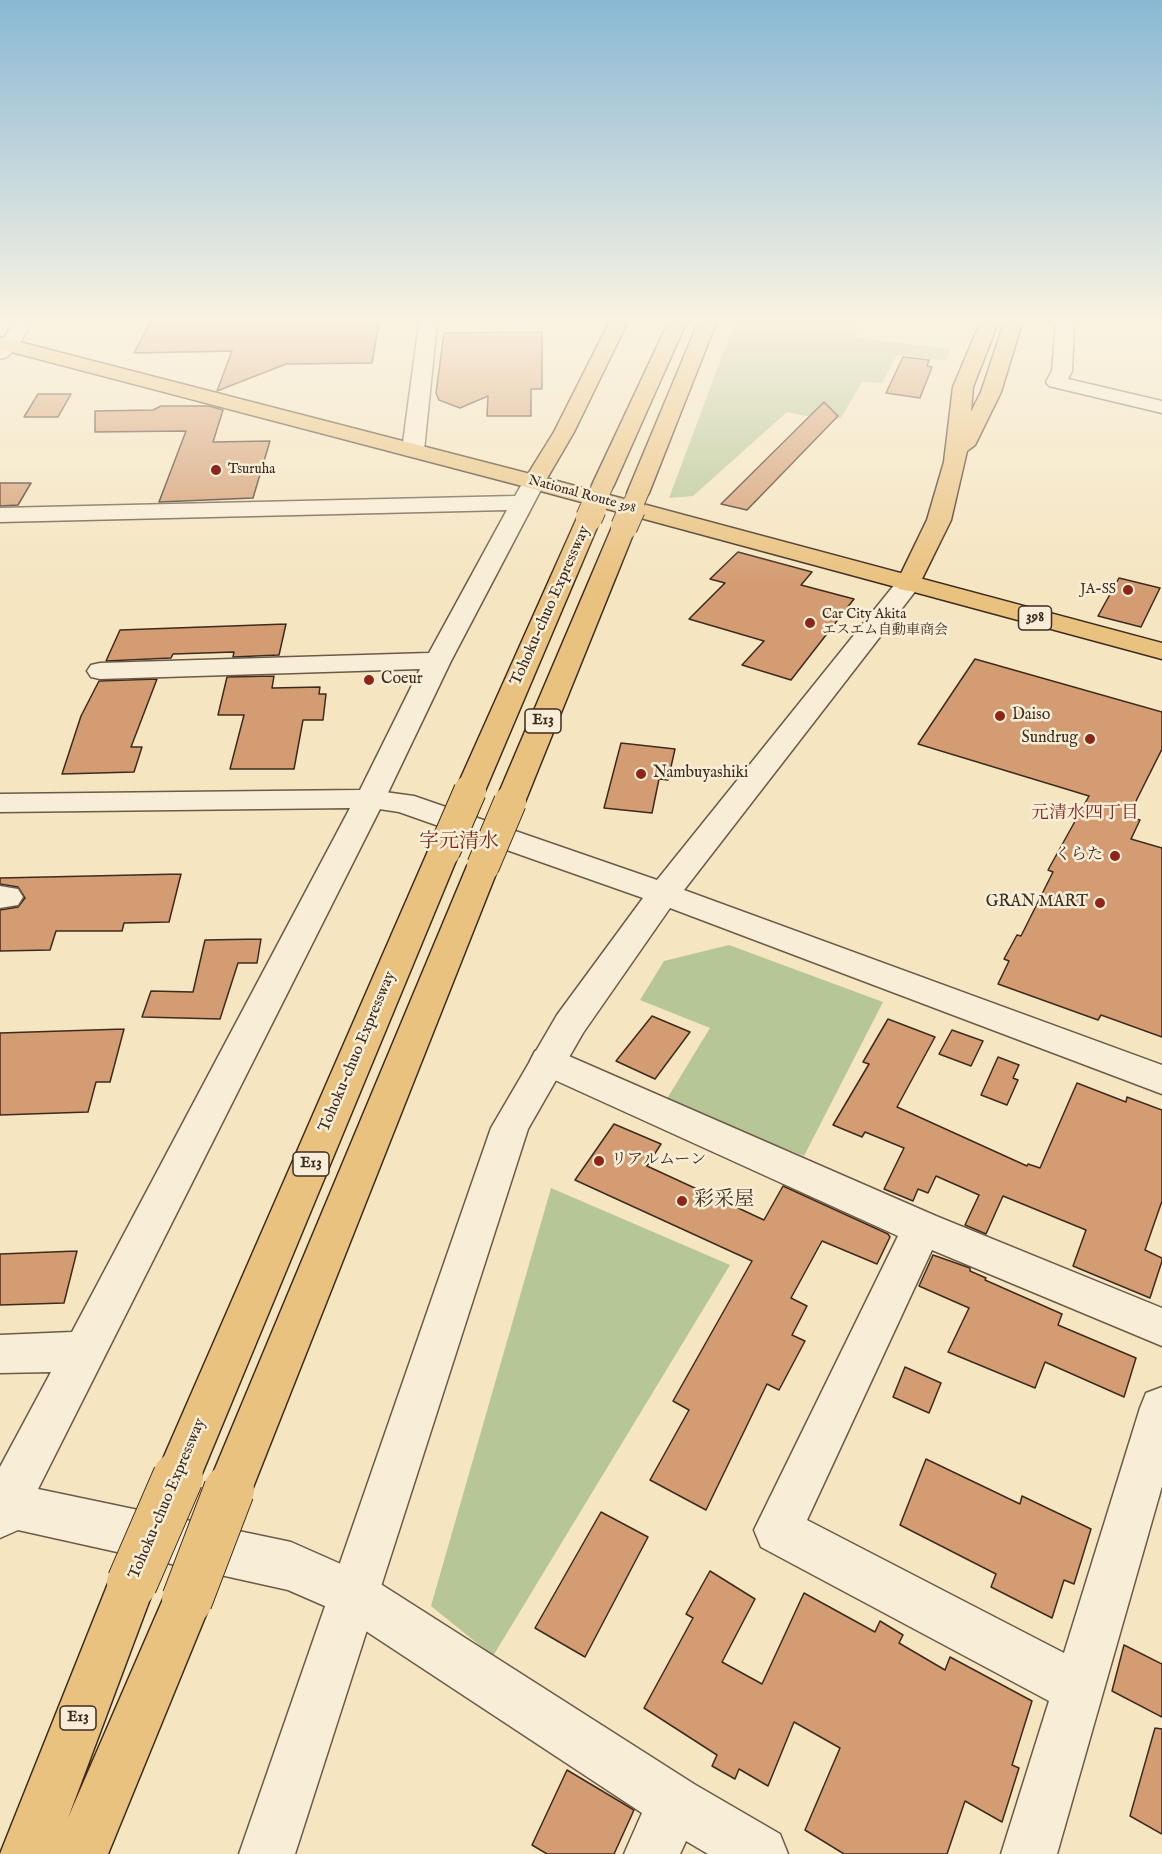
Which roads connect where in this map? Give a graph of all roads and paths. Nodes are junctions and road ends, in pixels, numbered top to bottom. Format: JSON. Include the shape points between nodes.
{"nodes":[{"id":1,"x":252,"y":410,"type":"edge"},
{"id":2,"x":418,"y":410,"type":"edge"},
{"id":3,"x":575,"y":410,"type":"edge"},
{"id":4,"x":637,"y":410,"type":"edge"},
{"id":5,"x":672,"y":410,"type":"edge"},
{"id":6,"x":961,"y":410,"type":"edge"},
{"id":7,"x":982,"y":410,"type":"edge"},
{"id":8,"x":413,"y":450,"type":"junction"},
{"id":9,"x":955,"y":462,"type":"junction"},
{"id":10,"x":529,"y":493,"type":"junction"},
{"id":11,"x":0,"y":515,"type":"edge"},
{"id":12,"x":908,"y":584,"type":"junction"},
{"id":13,"x":1162,"y":651,"type":"edge"},
{"id":14,"x":438,"y":660,"type":"junction"},
{"id":15,"x":100,"y":670,"type":"dead end"},
{"id":16,"x":370,"y":799,"type":"junction"},
{"id":17,"x":0,"y":803,"type":"edge"},
{"id":18,"x":663,"y":894,"type":"junction"},
{"id":19,"x":548,"y":1061,"type":"junction"},
{"id":20,"x":1162,"y":1080,"type":"edge"},
{"id":21,"x":922,"y":1228,"type":"junction"},
{"id":22,"x":1162,"y":1327,"type":"edge"},
{"id":23,"x":85,"y":1351,"type":"junction"},
{"id":24,"x":0,"y":1354,"type":"edge"},
{"id":25,"x":1162,"y":1408,"type":"edge"},
{"id":26,"x":3,"y":1509,"type":"edge"},
{"id":27,"x":353,"y":1594,"type":"junction"},
{"id":28,"x":1079,"y":1689,"type":"junction"},
{"id":29,"x":675,"y":1803,"type":"junction"},
{"id":30,"x":26,"y":1854,"type":"edge"},
{"id":31,"x":80,"y":1854,"type":"edge"},
{"id":32,"x":267,"y":1854,"type":"edge"},
{"id":33,"x":652,"y":1854,"type":"edge"},
{"id":34,"x":760,"y":1854,"type":"edge"},
{"id":35,"x":1029,"y":1854,"type":"edge"}],
"edges":[{"from":1,"to":8,"type":"main road","name":"National Route 398","number":"398"},
{"from":2,"to":8,"type":"street"},
{"from":3,"to":10,"type":"main road"},
{"from":4,"to":30,"type":"main road","name":"Tohoku-chuo Expressway","number":"E13","bridge":true,"via":[[132,1583]]},
{"from":5,"to":31,"type":"main road","number":"E13","bridge":true},
{"from":6,"to":9,"type":"main road"},
{"from":7,"to":9,"type":"main road"},
{"from":8,"to":10,"type":"main road","name":"National Route 398","number":"398"},
{"from":9,"to":12,"type":"main road","via":[[939,520]]},
{"from":10,"to":11,"type":"street"},
{"from":10,"to":12,"type":"main road","name":"National Route 398","number":"398"},
{"from":10,"to":14,"type":"street"},
{"from":12,"to":13,"type":"main road","name":"National Route 398","number":"398"},
{"from":12,"to":18,"type":"street"},
{"from":14,"to":15,"type":"street"},
{"from":14,"to":16,"type":"street"},
{"from":16,"to":17,"type":"street"},
{"from":16,"to":18,"type":"street","via":[[403,803]]},
{"from":16,"to":23,"type":"street"},
{"from":18,"to":19,"type":"street"},
{"from":18,"to":20,"type":"street"},
{"from":19,"to":21,"type":"street"},
{"from":19,"to":27,"type":"street","via":[[510,1128]]},
{"from":21,"to":22,"type":"street"},
{"from":21,"to":28,"type":"street","via":[[778,1530]]},
{"from":23,"to":24,"type":"street"},
{"from":23,"to":26,"type":"street"},
{"from":25,"to":28,"type":"street"},
{"from":26,"to":27,"type":"street","via":[[291,1566]]},
{"from":27,"to":29,"type":"street"},
{"from":27,"to":32,"type":"street"},
{"from":28,"to":35,"type":"street"},
{"from":29,"to":33,"type":"street"},
{"from":29,"to":34,"type":"street"}]}
